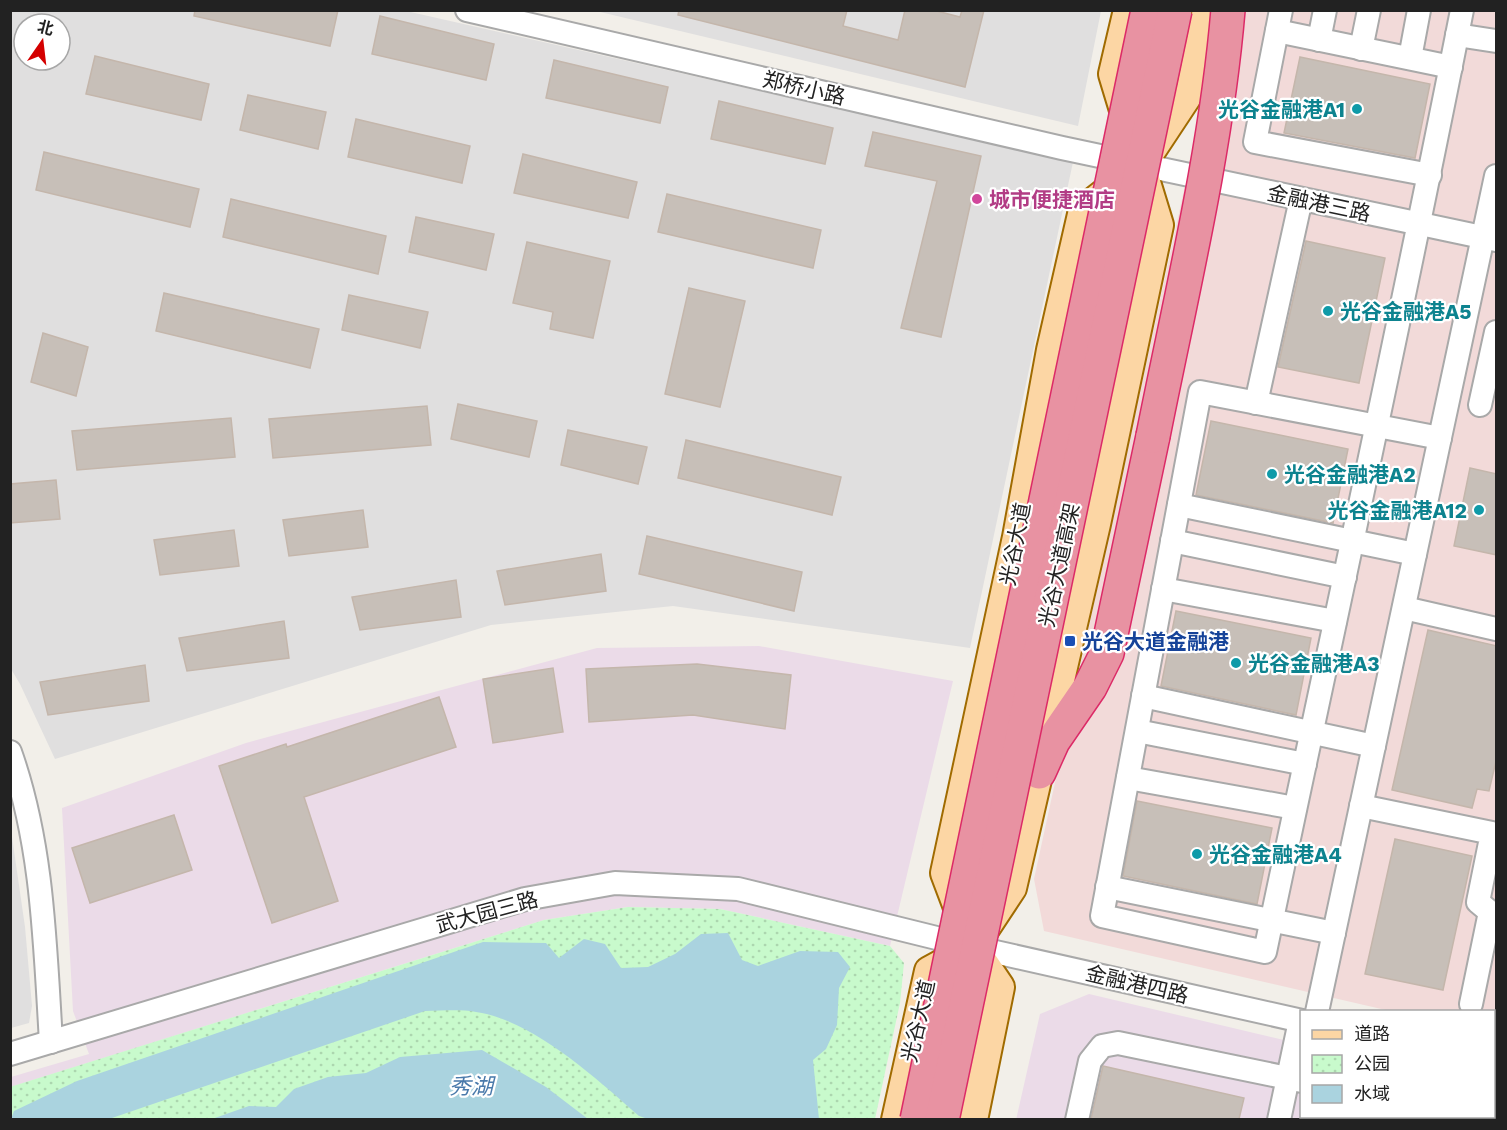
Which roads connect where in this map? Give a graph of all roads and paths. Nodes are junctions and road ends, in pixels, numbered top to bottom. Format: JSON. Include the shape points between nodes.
{"nodes":[{"id":1,"x":467,"y":10,"type":"edge"},
{"id":2,"x":1128,"y":10,"type":"edge"},
{"id":3,"x":1148,"y":10,"type":"edge"},
{"id":4,"x":1175,"y":10,"type":"edge"},
{"id":5,"x":1207,"y":10,"type":"edge"},
{"id":6,"x":1228,"y":10,"type":"edge"},
{"id":7,"x":1325,"y":10,"type":"edge"},
{"id":8,"x":1369,"y":10,"type":"edge"},
{"id":9,"x":1419,"y":10,"type":"edge"},
{"id":10,"x":1462,"y":10,"type":"edge"},
{"id":11,"x":1279,"y":21,"type":"edge"},
{"id":12,"x":1457,"y":34,"type":"junction"},
{"id":13,"x":1319,"y":40,"type":"junction"},
{"id":14,"x":1497,"y":41,"type":"edge"},
{"id":15,"x":1361,"y":49,"type":"junction"},
{"id":16,"x":1410,"y":58,"type":"junction"},
{"id":17,"x":1451,"y":67,"type":"junction"},
{"id":18,"x":1141,"y":166,"type":"junction"},
{"id":19,"x":1430,"y":175,"type":"junction"},
{"id":20,"x":1497,"y":176,"type":"edge"},
{"id":21,"x":1301,"y":199,"type":"junction"},
{"id":22,"x":1420,"y":224,"type":"junction"},
{"id":23,"x":1490,"y":239,"type":"edge"},
{"id":24,"x":1497,"y":332,"type":"edge"},
{"id":25,"x":1449,"y":399,"type":"junction"},
{"id":26,"x":1256,"y":403,"type":"junction"},
{"id":27,"x":1488,"y":407,"type":"edge"},
{"id":28,"x":1377,"y":427,"type":"junction"},
{"id":29,"x":1440,"y":438,"type":"junction"},
{"id":30,"x":1179,"y":505,"type":"junction"},
{"id":31,"x":1353,"y":540,"type":"junction"},
{"id":32,"x":1172,"y":541,"type":"junction"},
{"id":33,"x":1415,"y":554,"type":"junction"},
{"id":34,"x":1345,"y":577,"type":"junction"},
{"id":35,"x":1163,"y":589,"type":"junction"},
{"id":36,"x":1404,"y":608,"type":"junction"},
{"id":37,"x":1335,"y":621,"type":"junction"},
{"id":38,"x":1497,"y":629,"type":"edge"},
{"id":39,"x":1143,"y":696,"type":"junction"},
{"id":40,"x":1137,"y":731,"type":"junction"},
{"id":41,"x":1311,"y":732,"type":"junction"},
{"id":42,"x":1374,"y":746,"type":"junction"},
{"id":43,"x":10,"y":752,"type":"edge"},
{"id":44,"x":1305,"y":764,"type":"junction"},
{"id":45,"x":1039,"y":772,"type":"junction"},
{"id":46,"x":1128,"y":778,"type":"junction"},
{"id":47,"x":1361,"y":806,"type":"junction"},
{"id":48,"x":1295,"y":807,"type":"junction"},
{"id":49,"x":1490,"y":871,"type":"edge"},
{"id":50,"x":1107,"y":887,"type":"junction"},
{"id":51,"x":1493,"y":913,"type":"edge"},
{"id":52,"x":1271,"y":920,"type":"junction"},
{"id":53,"x":1334,"y":933,"type":"junction"},
{"id":54,"x":973,"y":947,"type":"junction"},
{"id":55,"x":1471,"y":1004,"type":"dead end"},
{"id":56,"x":1309,"y":1010,"type":"edge"},
{"id":57,"x":1300,"y":1017,"type":"edge"},
{"id":58,"x":51,"y":1042,"type":"junction"},
{"id":59,"x":1300,"y":1052,"type":"edge"},
{"id":60,"x":10,"y":1054,"type":"edge"},
{"id":61,"x":1295,"y":1080,"type":"edge"},
{"id":62,"x":896,"y":1119,"type":"edge"},
{"id":63,"x":917,"y":1119,"type":"edge"},
{"id":64,"x":942,"y":1119,"type":"edge"},
{"id":65,"x":973,"y":1119,"type":"edge"},
{"id":66,"x":1077,"y":1119,"type":"edge"},
{"id":67,"x":1279,"y":1119,"type":"edge"}],
"edges":[{"from":1,"to":18,"type":"street","name":"郑桥小路"},
{"from":2,"to":18,"type":"main road","name":"光谷大道","via":[[1113,74]]},
{"from":3,"to":63,"type":"highway","name":"光谷大道高架","bridge":true},
{"from":4,"to":64,"type":"highway","name":"光谷大道高架","bridge":true},
{"from":5,"to":18,"type":"main road","name":"光谷大道","via":[[1190,92]]},
{"from":6,"to":45,"type":"highway","bridge":true,"via":[[1199,200],[1107,653],[1090,687],[1053,741]]},
{"from":7,"to":13,"type":"street"},
{"from":8,"to":15,"type":"street"},
{"from":9,"to":16,"type":"street"},
{"from":10,"to":12,"type":"street"},
{"from":11,"to":13,"type":"street"},
{"from":11,"to":19,"type":"street","via":[[1255,142]]},
{"from":12,"to":14,"type":"street"},
{"from":12,"to":17,"type":"street"},
{"from":13,"to":15,"type":"street"},
{"from":15,"to":16,"type":"street"},
{"from":16,"to":17,"type":"street"},
{"from":17,"to":19,"type":"street"},
{"from":18,"to":21,"type":"street","name":"金融港三路"},
{"from":18,"to":45,"type":"main road","name":"光谷大道","via":[[1159,225]]},
{"from":18,"to":54,"type":"main road","name":"光谷大道","via":[[1083,210],[1051,350],[1017,537],[945,873]]},
{"from":19,"to":22,"type":"street"},
{"from":20,"to":23,"type":"street"},
{"from":21,"to":22,"type":"street","name":"金融港三路"},
{"from":21,"to":26,"type":"street"},
{"from":22,"to":23,"type":"street","name":"金融港三路"},
{"from":22,"to":28,"type":"street"},
{"from":23,"to":25,"type":"street"},
{"from":24,"to":27,"type":"street"},
{"from":25,"to":27,"type":"street"},
{"from":25,"to":29,"type":"street"},
{"from":26,"to":28,"type":"street"},
{"from":26,"to":30,"type":"street","via":[[1200,392]]},
{"from":28,"to":29,"type":"street"},
{"from":28,"to":31,"type":"street"},
{"from":29,"to":33,"type":"street"},
{"from":30,"to":31,"type":"street"},
{"from":30,"to":32,"type":"street"},
{"from":31,"to":33,"type":"street"},
{"from":31,"to":34,"type":"street"},
{"from":32,"to":34,"type":"street"},
{"from":32,"to":35,"type":"street"},
{"from":33,"to":36,"type":"street"},
{"from":34,"to":37,"type":"street"},
{"from":35,"to":37,"type":"street"},
{"from":35,"to":39,"type":"street"},
{"from":36,"to":38,"type":"street"},
{"from":36,"to":42,"type":"street"},
{"from":37,"to":41,"type":"street"},
{"from":39,"to":40,"type":"street"},
{"from":39,"to":41,"type":"street"},
{"from":40,"to":44,"type":"street"},
{"from":40,"to":46,"type":"street"},
{"from":41,"to":42,"type":"street"},
{"from":41,"to":44,"type":"street"},
{"from":42,"to":47,"type":"street"},
{"from":43,"to":58,"type":"street","via":[[25,794],[35,845]]},
{"from":44,"to":48,"type":"street"},
{"from":45,"to":54,"type":"main road","name":"光谷大道","via":[[1012,888]]},
{"from":46,"to":48,"type":"street"},
{"from":46,"to":50,"type":"street"},
{"from":47,"to":49,"type":"street","via":[[1492,833]]},
{"from":47,"to":53,"type":"street"},
{"from":48,"to":52,"type":"street"},
{"from":49,"to":51,"type":"street","via":[[1478,902]]},
{"from":50,"to":52,"type":"street"},
{"from":50,"to":52,"type":"street","via":[[1102,916],[1265,952]]},
{"from":51,"to":55,"type":"street"},
{"from":52,"to":53,"type":"street"},
{"from":53,"to":56,"type":"street"},
{"from":54,"to":57,"type":"street","name":"金融港四路"},
{"from":54,"to":58,"type":"street","name":"武大园三路","via":[[738,889],[615,883],[525,899]]},
{"from":54,"to":62,"type":"main road","name":"光谷大道","via":[[929,971]]},
{"from":54,"to":65,"type":"main road","name":"光谷大道","via":[[1000,987]]},
{"from":58,"to":60,"type":"street","name":"武大园三路"},
{"from":59,"to":61,"type":"street"},
{"from":61,"to":66,"type":"street","via":[[1118,1043],[1102,1046],[1090,1061]]},
{"from":61,"to":67,"type":"street"}]}
